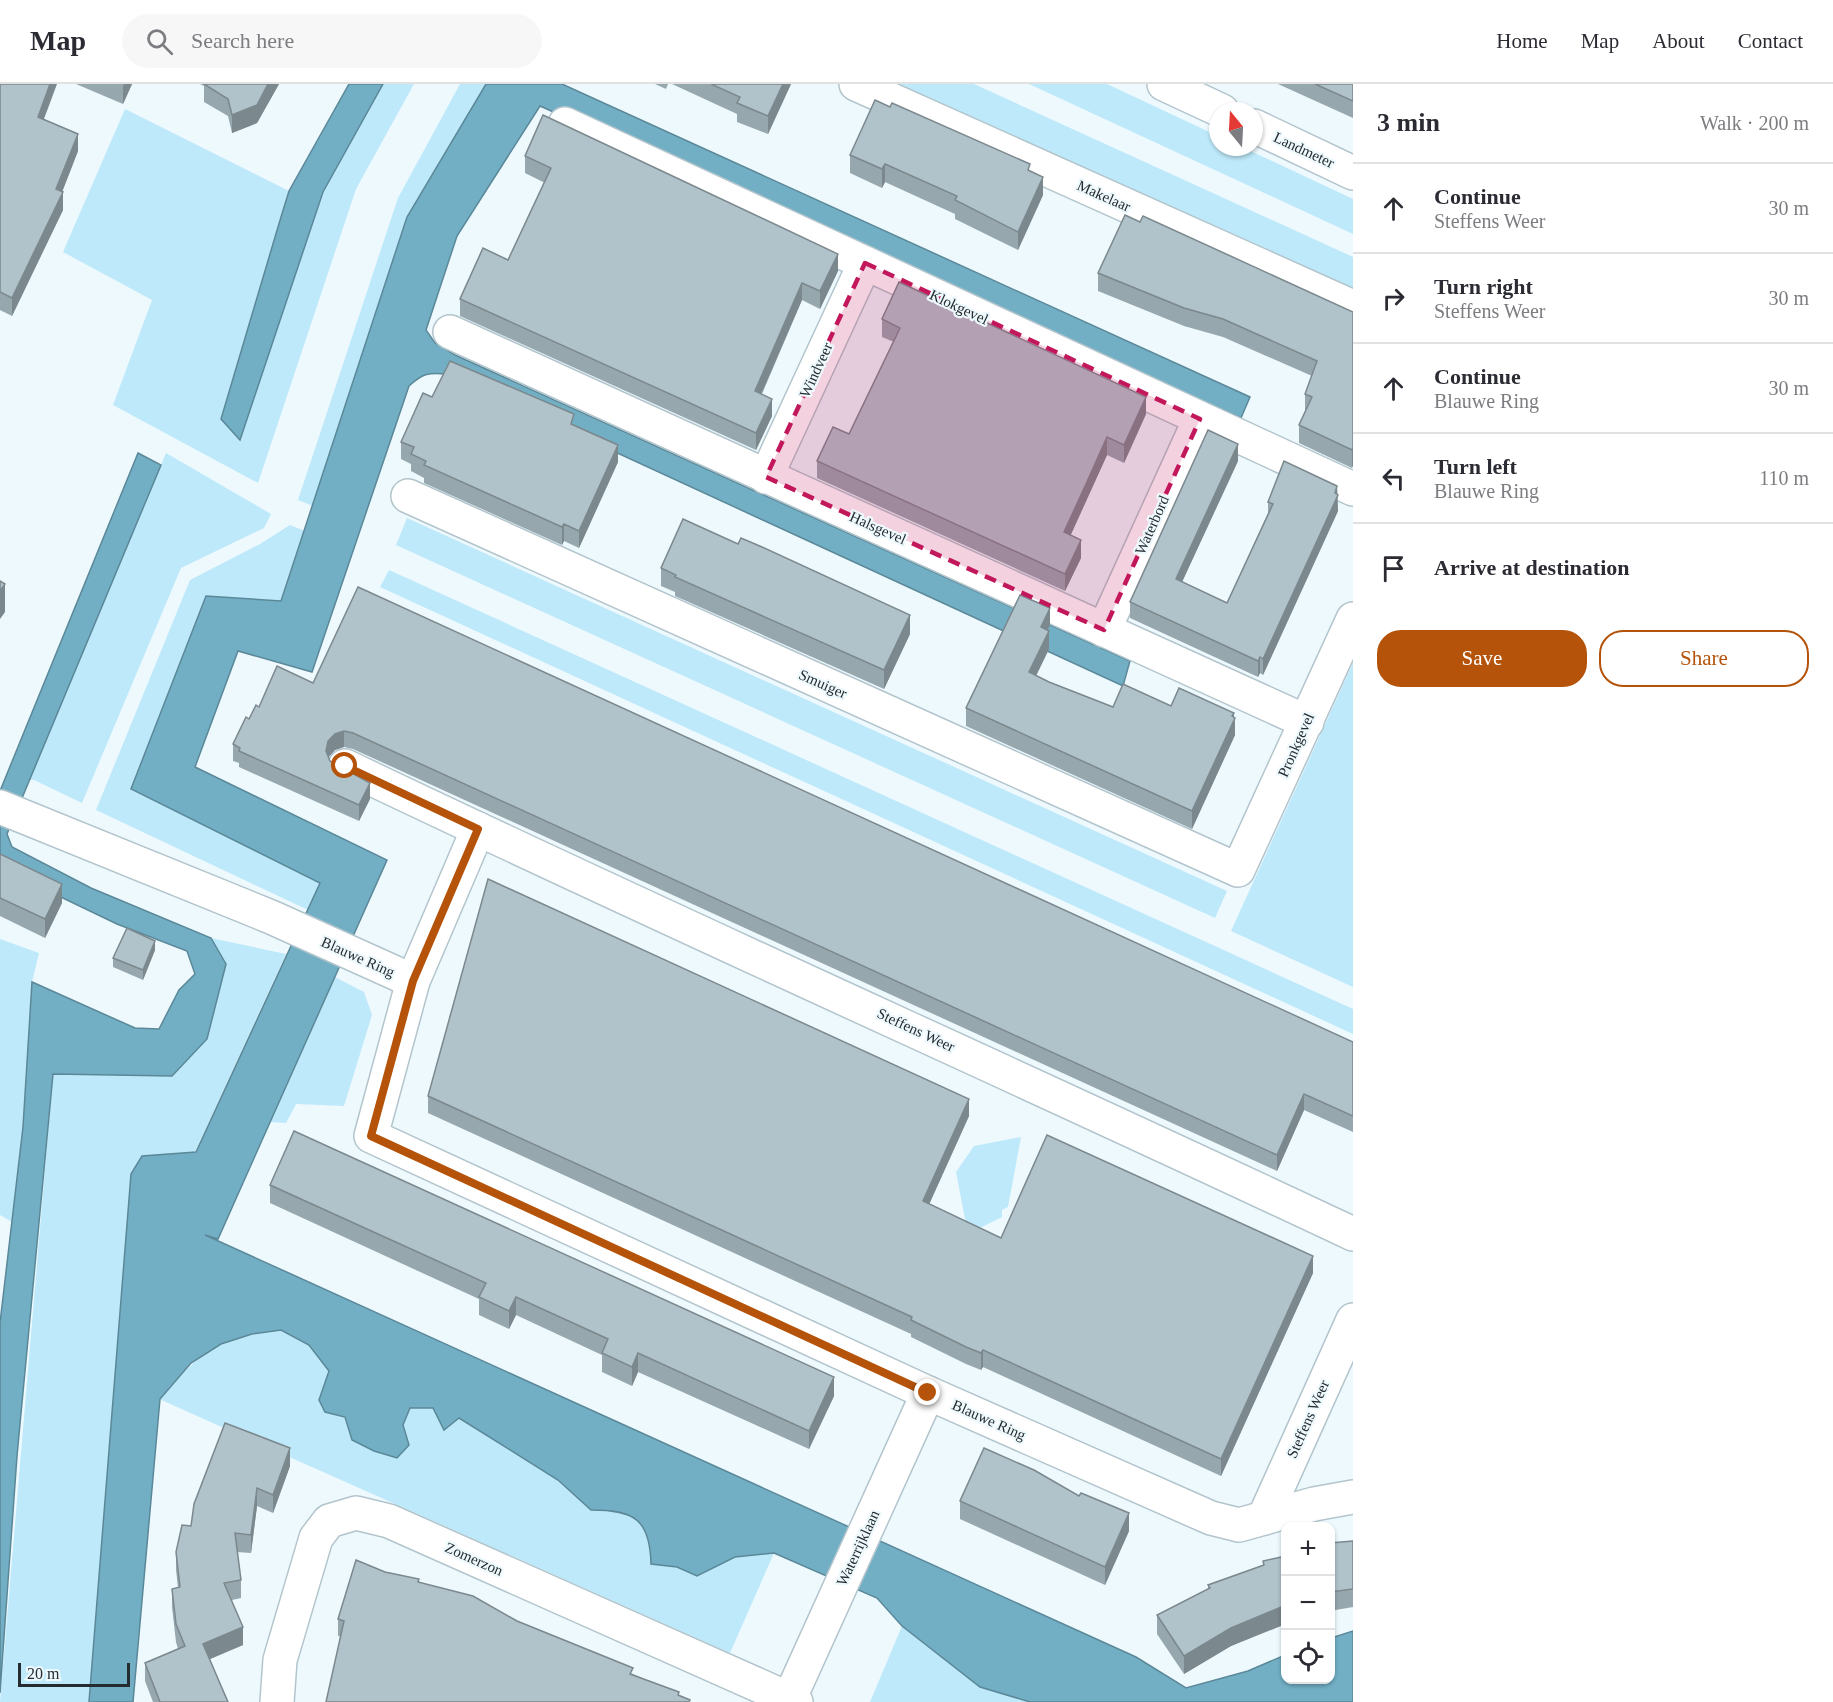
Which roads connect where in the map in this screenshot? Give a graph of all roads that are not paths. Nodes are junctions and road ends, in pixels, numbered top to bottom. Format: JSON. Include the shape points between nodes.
{"nodes":[{"id":1,"x":856,"y":84,"type":"edge"},
{"id":2,"x":1164,"y":84,"type":"edge"},
{"id":3,"x":1209,"y":105,"type":"edge"},
{"id":4,"x":565,"y":124,"type":"edge"},
{"id":5,"x":1263,"y":130,"type":"edge"},
{"id":6,"x":1353,"y":173,"type":"edge"},
{"id":7,"x":865,"y":263,"type":"junction"},
{"id":8,"x":1353,"y":307,"type":"edge"},
{"id":9,"x":450,"y":332,"type":"dead end"},
{"id":10,"x":1200,"y":419,"type":"junction"},
{"id":11,"x":766,"y":477,"type":"junction"},
{"id":12,"x":1353,"y":489,"type":"edge"},
{"id":13,"x":408,"y":496,"type":"dead end"},
{"id":14,"x":1353,"y":619,"type":"edge"},
{"id":15,"x":1104,"y":630,"type":"junction"},
{"id":16,"x":1307,"y":722,"type":"junction"},
{"id":17,"x":345,"y":766,"type":"edge"},
{"id":18,"x":0,"y":807,"type":"edge"},
{"id":19,"x":478,"y":829,"type":"junction"},
{"id":20,"x":1239,"y":870,"type":"joint"},
{"id":21,"x":413,"y":981,"type":"junction"},
{"id":22,"x":1353,"y":1234,"type":"edge"},
{"id":23,"x":1353,"y":1320,"type":"edge"},
{"id":24,"x":928,"y":1393,"type":"junction"},
{"id":25,"x":1353,"y":1497,"type":"edge"},
{"id":26,"x":1264,"y":1518,"type":"junction"},
{"id":27,"x":791,"y":1701,"type":"edge"},
{"id":28,"x":277,"y":1702,"type":"edge"}],
"edges":[{"from":1,"to":8,"type":"street","name":"Makelaar"},
{"from":2,"to":3,"type":"street"},
{"from":4,"to":7,"type":"street","name":"Klokgevel"},
{"from":5,"to":6,"type":"street","name":"Landmeter"},
{"from":7,"to":10,"type":"street","name":"Klokgevel"},
{"from":7,"to":11,"type":"street","name":"Windveer"},
{"from":9,"to":11,"type":"street","name":"Halsgevel"},
{"from":10,"to":12,"type":"street","name":"Klokgevel"},
{"from":10,"to":15,"type":"street","name":"Waterbord"},
{"from":11,"to":15,"type":"street","name":"Halsgevel"},
{"from":13,"to":20,"type":"street","name":"Smuiger"},
{"from":14,"to":16,"type":"street","name":"Pronkgevel"},
{"from":15,"to":16,"type":"street","name":"Halsgevel"},
{"from":16,"to":20,"type":"street","name":"Pronkgevel"},
{"from":17,"to":19,"type":"street","name":"Steffens Weer"},
{"from":18,"to":21,"type":"street","name":"Blauwe Ring"},
{"from":19,"to":21,"type":"street"},
{"from":19,"to":22,"type":"street","name":"Steffens Weer"},
{"from":21,"to":24,"type":"street","name":"Blauwe Ring","via":[[371,1136]]},
{"from":23,"to":26,"type":"street","name":"Steffens Weer"},
{"from":24,"to":26,"type":"street","name":"Blauwe Ring","via":[[1211,1518],[1239,1525]]},
{"from":24,"to":27,"type":"street","name":"Waterrijklaan"},
{"from":25,"to":26,"type":"street","name":"Blauwe Ring"},
{"from":27,"to":28,"type":"street","name":"Zomerzon","via":[[389,1521],[356,1513],[330,1521],[316,1538],[280,1660]]}]}
